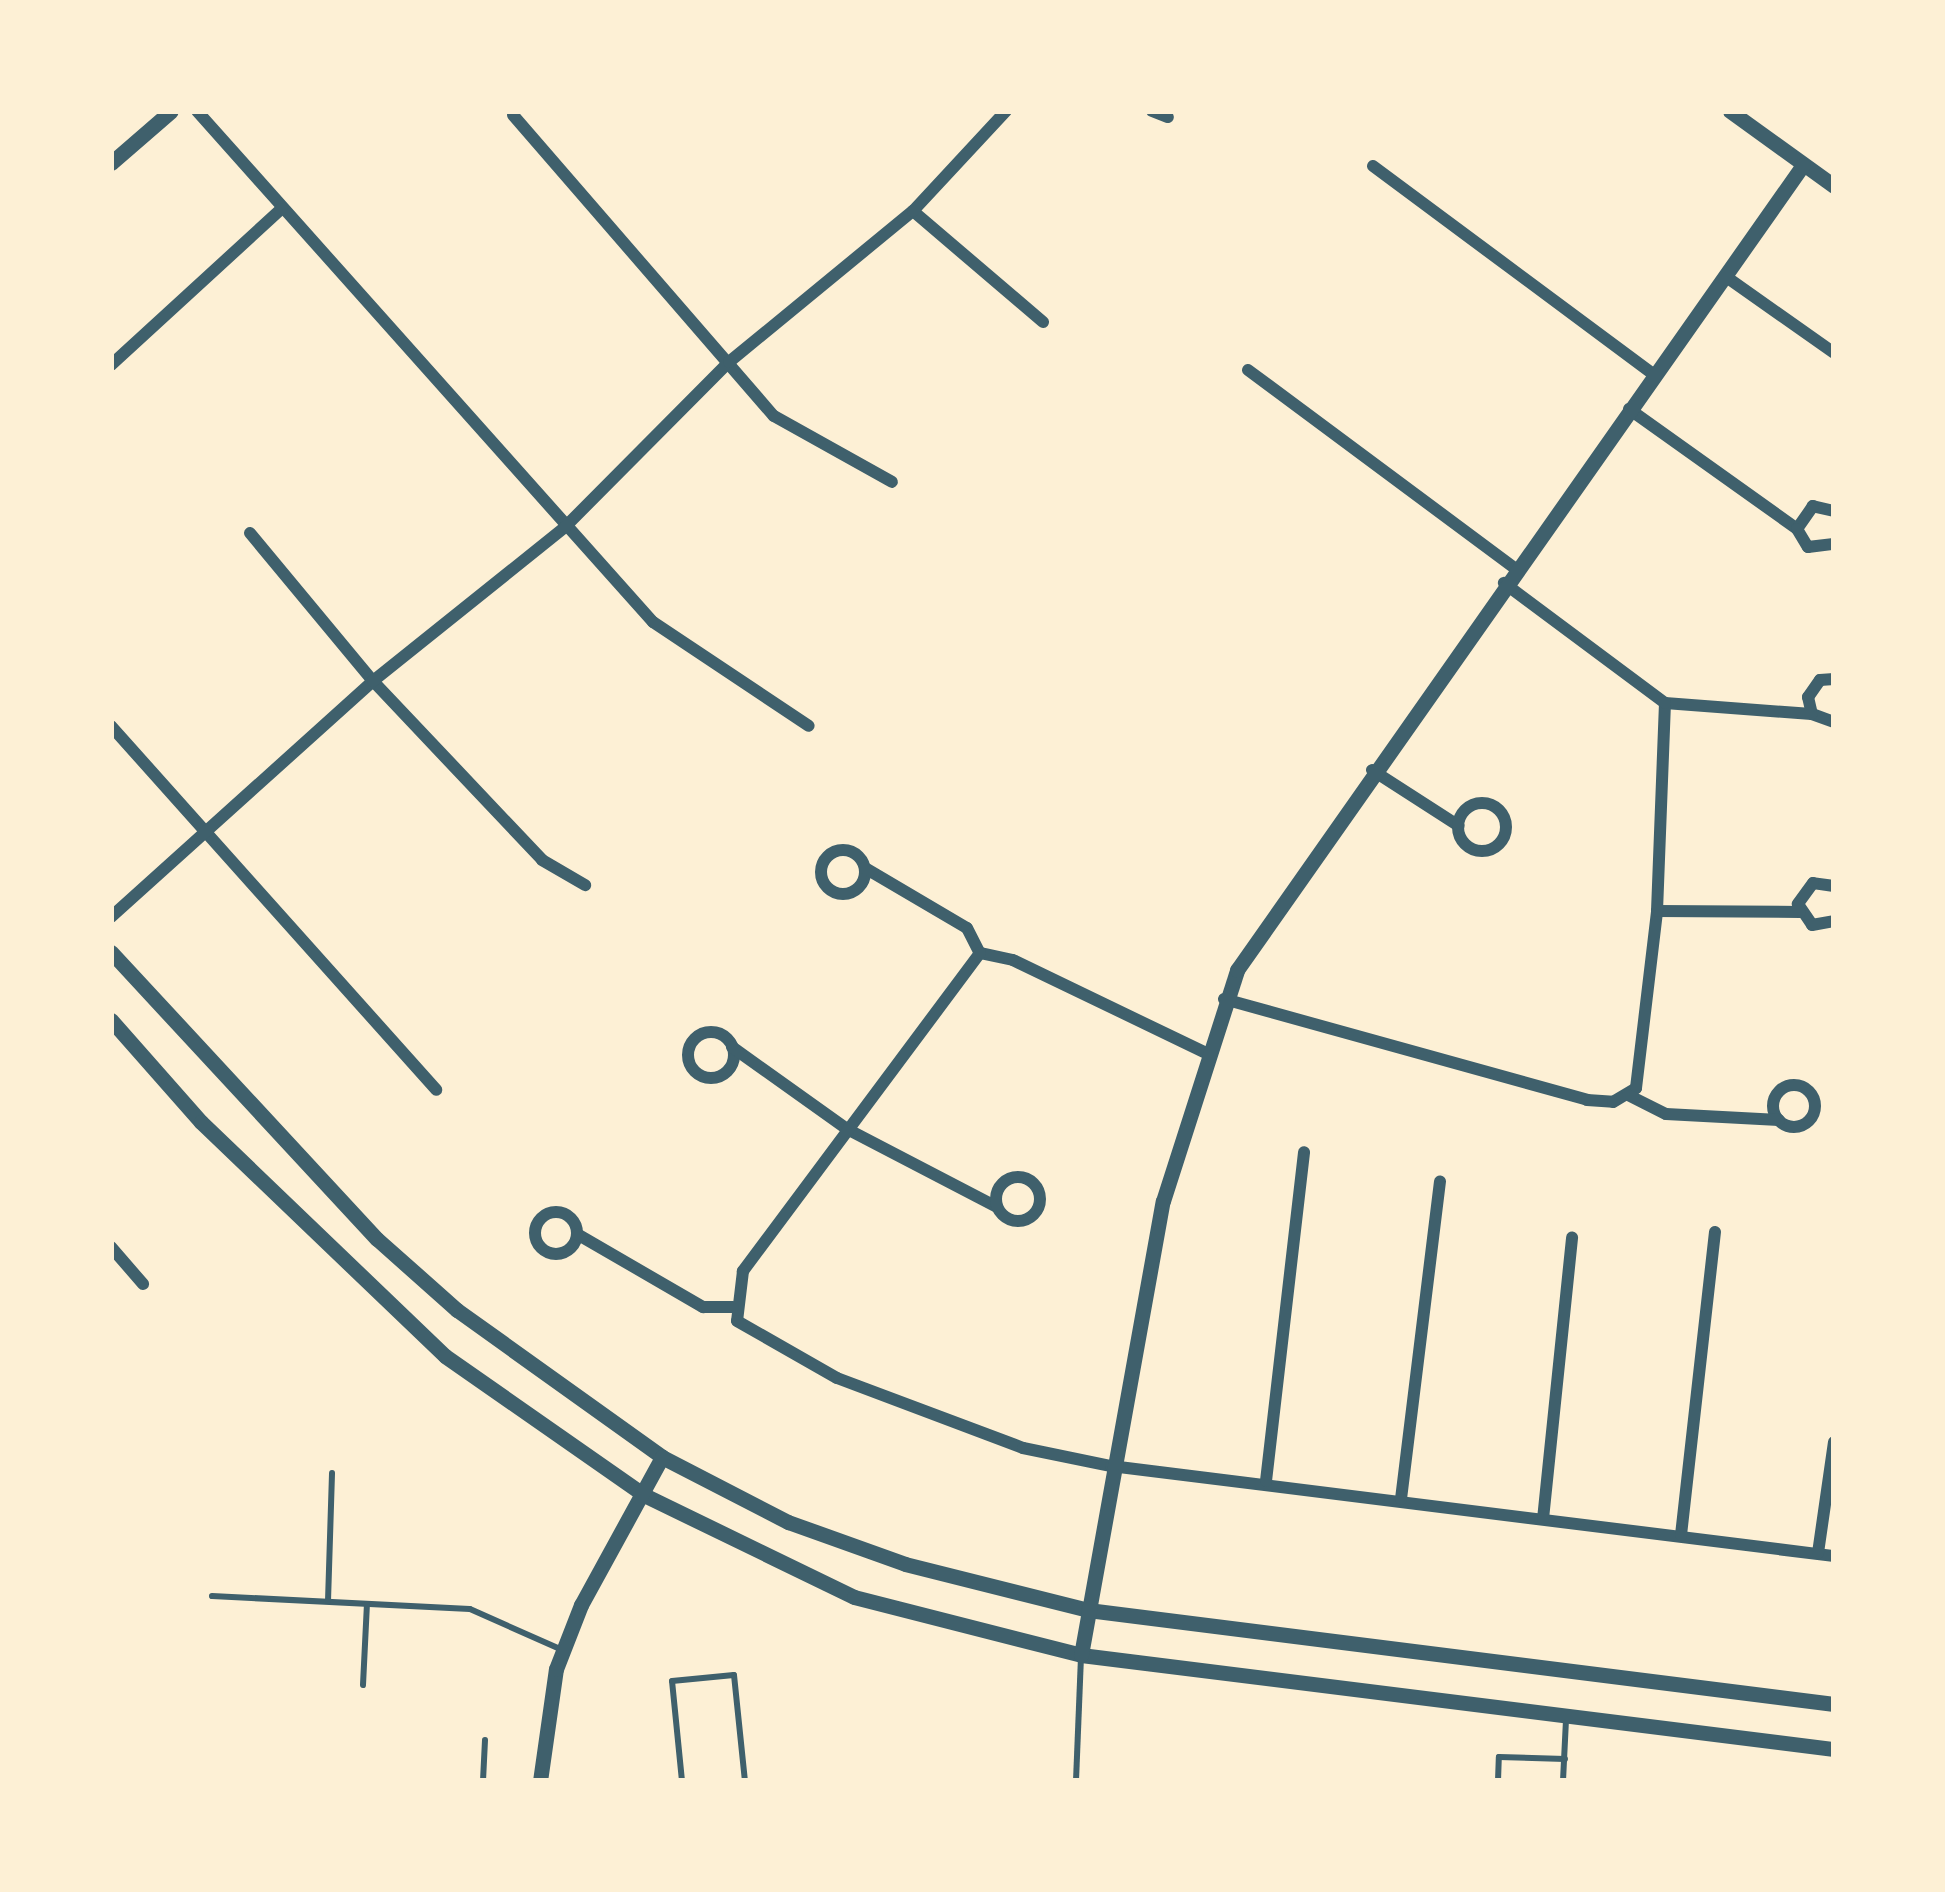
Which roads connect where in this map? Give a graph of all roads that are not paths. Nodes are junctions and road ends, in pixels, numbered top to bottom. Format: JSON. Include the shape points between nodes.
{"nodes":[{"id":1,"x":171,"y":111,"type":"edge"},
{"id":2,"x":196,"y":111,"type":"edge"},
{"id":3,"x":1006,"y":111,"type":"edge"},
{"id":4,"x":1152,"y":111,"type":"edge"},
{"id":5,"x":1730,"y":111,"type":"edge"},
{"id":6,"x":513,"y":115,"type":"dead end"},
{"id":7,"x":1168,"y":117,"type":"dead end"},
{"id":8,"x":113,"y":162,"type":"edge"},
{"id":9,"x":1803,"y":165,"type":"junction"},
{"id":10,"x":1373,"y":166,"type":"dead end"},
{"id":11,"x":1834,"y":186,"type":"edge"},
{"id":12,"x":281,"y":209,"type":"junction"},
{"id":13,"x":913,"y":211,"type":"junction"},
{"id":14,"x":1726,"y":276,"type":"junction"},
{"id":15,"x":1043,"y":322,"type":"dead end"},
{"id":16,"x":1834,"y":352,"type":"edge"},
{"id":17,"x":729,"y":362,"type":"junction"},
{"id":18,"x":111,"y":365,"type":"edge"},
{"id":19,"x":1248,"y":370,"type":"dead end"},
{"id":20,"x":1653,"y":374,"type":"junction"},
{"id":21,"x":1629,"y":409,"type":"junction"},
{"id":22,"x":892,"y":482,"type":"dead end"},
{"id":23,"x":1834,"y":511,"type":"edge"},
{"id":24,"x":566,"y":527,"type":"junction"},
{"id":25,"x":1797,"y":529,"type":"junction"},
{"id":26,"x":250,"y":533,"type":"dead end"},
{"id":27,"x":1834,"y":544,"type":"edge"},
{"id":28,"x":1515,"y":568,"type":"junction"},
{"id":29,"x":1503,"y":583,"type":"junction"},
{"id":30,"x":1834,"y":679,"type":"edge"},
{"id":31,"x":373,"y":681,"type":"junction"},
{"id":32,"x":1665,"y":703,"type":"junction"},
{"id":33,"x":1812,"y":714,"type":"junction"},
{"id":34,"x":1834,"y":722,"type":"edge"},
{"id":35,"x":111,"y":725,"type":"edge"},
{"id":36,"x":809,"y":726,"type":"dead end"},
{"id":37,"x":1371,"y":769,"type":"junction"},
{"id":38,"x":1459,"y":826,"type":"dead end"},
{"id":39,"x":206,"y":834,"type":"junction"},
{"id":40,"x":865,"y":868,"type":"dead end"},
{"id":41,"x":585,"y":885,"type":"dead end"},
{"id":42,"x":1834,"y":886,"type":"edge"},
{"id":43,"x":1657,"y":911,"type":"junction"},
{"id":44,"x":1800,"y":912,"type":"junction"},
{"id":45,"x":111,"y":917,"type":"edge"},
{"id":46,"x":1834,"y":921,"type":"edge"},
{"id":47,"x":111,"y":952,"type":"edge"},
{"id":48,"x":980,"y":953,"type":"junction"},
{"id":49,"x":1224,"y":999,"type":"junction"},
{"id":50,"x":111,"y":1020,"type":"edge"},
{"id":51,"x":733,"y":1047,"type":"dead end"},
{"id":52,"x":1204,"y":1052,"type":"junction"},
{"id":53,"x":436,"y":1090,"type":"dead end"},
{"id":54,"x":1628,"y":1095,"type":"junction"},
{"id":55,"x":1779,"y":1120,"type":"dead end"},
{"id":56,"x":848,"y":1130,"type":"junction"},
{"id":57,"x":1304,"y":1152,"type":"dead end"},
{"id":58,"x":1440,"y":1181,"type":"dead end"},
{"id":59,"x":997,"y":1207,"type":"dead end"},
{"id":60,"x":1715,"y":1232,"type":"dead end"},
{"id":61,"x":577,"y":1234,"type":"dead end"},
{"id":62,"x":1572,"y":1237,"type":"dead end"},
{"id":63,"x":111,"y":1247,"type":"edge"},
{"id":64,"x":143,"y":1284,"type":"dead end"},
{"id":65,"x":733,"y":1307,"type":"junction"},
{"id":66,"x":1834,"y":1442,"type":"edge"},
{"id":67,"x":662,"y":1457,"type":"junction"},
{"id":68,"x":1111,"y":1466,"type":"junction"},
{"id":69,"x":332,"y":1473,"type":"dead end"},
{"id":70,"x":1266,"y":1481,"type":"junction"},
{"id":71,"x":644,"y":1495,"type":"junction"},
{"id":72,"x":1401,"y":1499,"type":"junction"},
{"id":73,"x":1543,"y":1520,"type":"junction"},
{"id":74,"x":1681,"y":1535,"type":"junction"},
{"id":75,"x":1818,"y":1553,"type":"junction"},
{"id":76,"x":1834,"y":1556,"type":"edge"},
{"id":77,"x":212,"y":1596,"type":"dead end"},
{"id":78,"x":328,"y":1601,"type":"junction"},
{"id":79,"x":367,"y":1604,"type":"junction"},
{"id":80,"x":1088,"y":1610,"type":"junction"},
{"id":81,"x":563,"y":1650,"type":"junction"},
{"id":82,"x":1081,"y":1655,"type":"junction"},
{"id":83,"x":363,"y":1685,"type":"dead end"},
{"id":84,"x":1834,"y":1704,"type":"edge"},
{"id":85,"x":1567,"y":1714,"type":"junction"},
{"id":86,"x":484,"y":1740,"type":"dead end"},
{"id":87,"x":1834,"y":1749,"type":"edge"},
{"id":88,"x":1564,"y":1759,"type":"junction"},
{"id":89,"x":483,"y":1781,"type":"edge"},
{"id":90,"x":540,"y":1781,"type":"edge"},
{"id":91,"x":682,"y":1781,"type":"edge"},
{"id":92,"x":745,"y":1781,"type":"edge"},
{"id":93,"x":1076,"y":1781,"type":"edge"},
{"id":94,"x":1498,"y":1781,"type":"edge"},
{"id":95,"x":1564,"y":1781,"type":"edge"}],
"edges":[{"from":1,"to":8,"type":"street"},
{"from":2,"to":12,"type":"street"},
{"from":3,"to":13,"type":"street"},
{"from":4,"to":7,"type":"street"},
{"from":5,"to":9,"type":"street"},
{"from":6,"to":17,"type":"street"},
{"from":9,"to":11,"type":"street"},
{"from":9,"to":14,"type":"street"},
{"from":10,"to":20,"type":"street"},
{"from":12,"to":18,"type":"street"},
{"from":12,"to":24,"type":"street"},
{"from":13,"to":15,"type":"street"},
{"from":13,"to":17,"type":"street"},
{"from":14,"to":16,"type":"street"},
{"from":14,"to":20,"type":"street"},
{"from":17,"to":22,"type":"street","via":[[774,416]]},
{"from":17,"to":24,"type":"street"},
{"from":19,"to":28,"type":"street"},
{"from":20,"to":21,"type":"street"},
{"from":21,"to":25,"type":"street"},
{"from":21,"to":28,"type":"street"},
{"from":23,"to":25,"type":"street","via":[[1814,506]]},
{"from":24,"to":31,"type":"street"},
{"from":24,"to":36,"type":"street","via":[[653,622]]},
{"from":25,"to":27,"type":"street","via":[[1808,547]]},
{"from":26,"to":31,"type":"street"},
{"from":28,"to":29,"type":"street"},
{"from":29,"to":32,"type":"street"},
{"from":29,"to":37,"type":"street"},
{"from":30,"to":33,"type":"street","via":[[1810,689]]},
{"from":31,"to":39,"type":"street"},
{"from":31,"to":41,"type":"street","via":[[542,860]]},
{"from":32,"to":33,"type":"street"},
{"from":32,"to":43,"type":"street"},
{"from":33,"to":34,"type":"street"},
{"from":35,"to":39,"type":"street"},
{"from":37,"to":38,"type":"street"},
{"from":37,"to":49,"type":"street","via":[[1251,942]]},
{"from":39,"to":45,"type":"street"},
{"from":39,"to":53,"type":"street"},
{"from":40,"to":48,"type":"street","via":[[967,928]]},
{"from":42,"to":44,"type":"street","via":[[1808,885]]},
{"from":43,"to":44,"type":"street"},
{"from":43,"to":54,"type":"street","via":[[1639,1074]]},
{"from":44,"to":46,"type":"street","via":[[1813,925]]},
{"from":47,"to":67,"type":"street","via":[[377,1239],[457,1310]]},
{"from":48,"to":52,"type":"street","via":[[1013,960]]},
{"from":48,"to":56,"type":"street"},
{"from":49,"to":52,"type":"street"},
{"from":49,"to":54,"type":"street","via":[[1587,1100]]},
{"from":50,"to":71,"type":"street","via":[[201,1122],[445,1356]]},
{"from":51,"to":56,"type":"street"},
{"from":52,"to":68,"type":"street","via":[[1163,1201]]},
{"from":54,"to":55,"type":"street","via":[[1666,1114]]},
{"from":56,"to":59,"type":"street"},
{"from":56,"to":65,"type":"street","via":[[743,1270]]},
{"from":57,"to":70,"type":"street"},
{"from":58,"to":72,"type":"street"},
{"from":60,"to":74,"type":"street"},
{"from":61,"to":65,"type":"street","via":[[703,1307]]},
{"from":62,"to":73,"type":"street"},
{"from":63,"to":64,"type":"street"},
{"from":65,"to":68,"type":"street","via":[[756,1338],[837,1378],[1022,1448]]},
{"from":66,"to":75,"type":"street"},
{"from":67,"to":71,"type":"street"},
{"from":67,"to":80,"type":"street","via":[[788,1522]]},
{"from":68,"to":70,"type":"street"},
{"from":68,"to":80,"type":"street"},
{"from":69,"to":78,"type":"lane"},
{"from":70,"to":72,"type":"street"},
{"from":71,"to":81,"type":"street"},
{"from":71,"to":82,"type":"street","via":[[854,1597]]},
{"from":72,"to":73,"type":"street"},
{"from":73,"to":74,"type":"street"},
{"from":74,"to":75,"type":"street"},
{"from":75,"to":76,"type":"street"},
{"from":77,"to":78,"type":"lane"},
{"from":78,"to":79,"type":"lane"},
{"from":79,"to":81,"type":"lane","via":[[470,1610]]},
{"from":79,"to":83,"type":"lane"},
{"from":80,"to":82,"type":"street"},
{"from":80,"to":84,"type":"street"},
{"from":81,"to":90,"type":"street","via":[[541,1737]]},
{"from":82,"to":85,"type":"street"},
{"from":82,"to":93,"type":"lane"},
{"from":85,"to":87,"type":"street"},
{"from":85,"to":88,"type":"lane"},
{"from":86,"to":89,"type":"lane"},
{"from":88,"to":94,"type":"lane","via":[[1499,1757]]},
{"from":88,"to":95,"type":"lane"},
{"from":91,"to":92,"type":"lane","via":[[672,1682],[734,1675]]}]}
